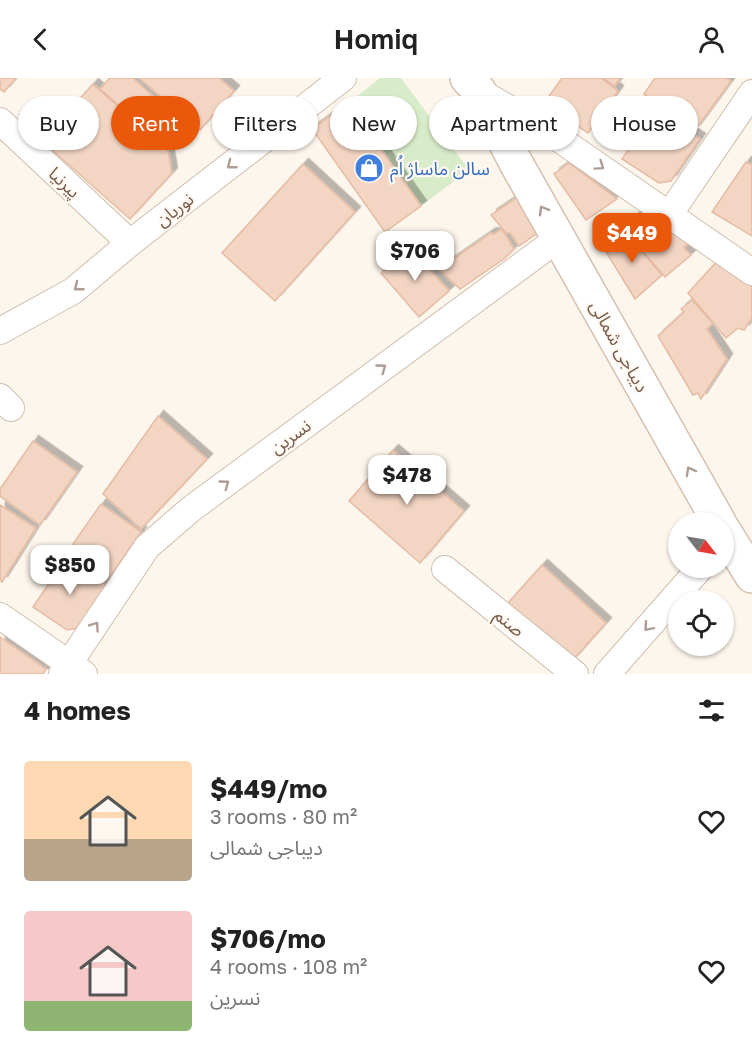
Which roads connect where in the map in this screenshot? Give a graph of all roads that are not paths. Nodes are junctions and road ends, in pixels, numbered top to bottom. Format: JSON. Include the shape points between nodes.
{"nodes":[{"id":1,"x":343,"y":78,"type":"edge"},
{"id":2,"x":478,"y":82,"type":"edge"},
{"id":3,"x":752,"y":93,"type":"edge"},
{"id":4,"x":498,"y":96,"type":"edge"},
{"id":5,"x":0,"y":121,"type":"edge"},
{"id":6,"x":522,"y":150,"type":"edge"},
{"id":7,"x":575,"y":150,"type":"edge"},
{"id":8,"x":516,"y":163,"type":"junction"},
{"id":9,"x":669,"y":214,"type":"junction"},
{"id":10,"x":559,"y":238,"type":"junction"},
{"id":11,"x":130,"y":243,"type":"junction"},
{"id":12,"x":752,"y":272,"type":"edge"},
{"id":13,"x":0,"y":331,"type":"edge"},
{"id":14,"x":712,"y":512,"type":"edge"},
{"id":15,"x":734,"y":549,"type":"edge"},
{"id":16,"x":445,"y":569,"type":"dead end"},
{"id":17,"x":752,"y":576,"type":"edge"},
{"id":18,"x":691,"y":578,"type":"edge"},
{"id":19,"x":0,"y":616,"type":"edge"},
{"id":20,"x":72,"y":670,"type":"edge"},
{"id":21,"x":575,"y":674,"type":"edge"},
{"id":22,"x":608,"y":674,"type":"edge"}],
"edges":[{"from":1,"to":11,"type":"street","name":"نوریان","one_way":true},
{"from":2,"to":4,"type":"street"},
{"from":2,"to":8,"type":"main road","name":"دیباجی شمالی"},
{"from":3,"to":9,"type":"street"},
{"from":5,"to":11,"type":"street","name":"پیرنیا"},
{"from":6,"to":8,"type":"street"},
{"from":7,"to":9,"type":"street","one_way":true},
{"from":10,"to":8,"type":"main road","name":"دیباجی شمالی","one_way":true},
{"from":9,"to":12,"type":"street"},
{"from":14,"to":10,"type":"main road","name":"دیباجی شمالی","one_way":true},
{"from":20,"to":10,"type":"street","name":"نسرین","one_way":true,"via":[[147,547],[191,508]]},
{"from":11,"to":13,"type":"street","name":"نوریان","one_way":true,"via":[[73,291]]},
{"from":15,"to":17,"type":"main road","name":"دیباجی شمالی"},
{"from":16,"to":21,"type":"street","name":"صنم"},
{"from":18,"to":22,"type":"street","one_way":true},
{"from":19,"to":20,"type":"street"}]}
